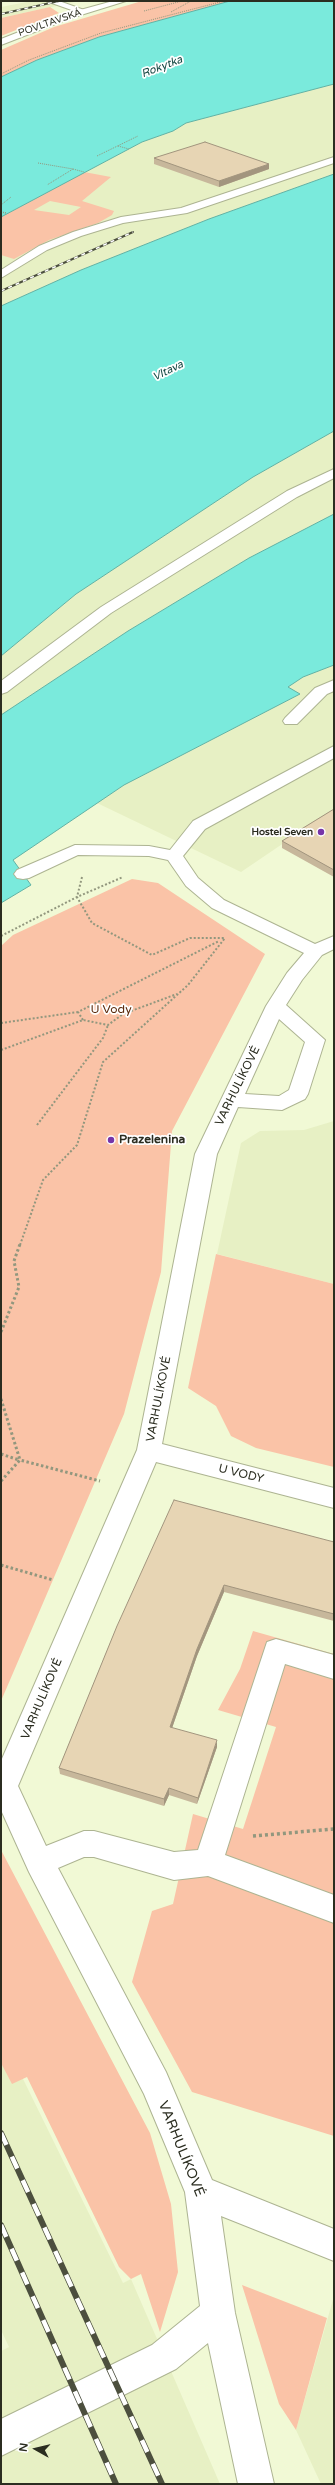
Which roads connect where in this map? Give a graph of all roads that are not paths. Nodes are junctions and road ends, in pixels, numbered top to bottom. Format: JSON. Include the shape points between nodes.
{"nodes":[{"id":1,"x":50,"y":1,"type":"edge"},
{"id":2,"x":122,"y":1,"type":"edge"},
{"id":3,"x":84,"y":11,"type":"junction"},
{"id":4,"x":1,"y":42,"type":"edge"},
{"id":5,"x":334,"y":150,"type":"edge"},
{"id":6,"x":334,"y":160,"type":"edge"},
{"id":7,"x":234,"y":183,"type":"edge"},
{"id":8,"x":1,"y":275,"type":"edge"},
{"id":9,"x":334,"y":473,"type":"edge"},
{"id":10,"x":334,"y":685,"type":"edge"},
{"id":11,"x":1,"y":689,"type":"edge"},
{"id":12,"x":291,"y":721,"type":"dead end"},
{"id":13,"x":334,"y":751,"type":"edge"},
{"id":14,"x":174,"y":856,"type":"junction"},
{"id":15,"x":23,"y":874,"type":"dead end"},
{"id":16,"x":334,"y":942,"type":"edge"},
{"id":17,"x":315,"y":951,"type":"junction"},
{"id":18,"x":276,"y":1006,"type":"junction"},
{"id":19,"x":231,"y":1100,"type":"junction"},
{"id":20,"x":149,"y":1450,"type":"junction"},
{"id":21,"x":334,"y":1498,"type":"edge"},
{"id":22,"x":334,"y":1667,"type":"edge"},
{"id":23,"x":39,"y":1862,"type":"junction"},
{"id":24,"x":208,"y":1862,"type":"junction"},
{"id":25,"x":334,"y":1909,"type":"edge"},
{"id":26,"x":201,"y":2192,"type":"junction"},
{"id":27,"x":334,"y":2245,"type":"edge"},
{"id":28,"x":218,"y":2313,"type":"junction"},
{"id":29,"x":1,"y":2438,"type":"edge"},
{"id":30,"x":256,"y":2484,"type":"edge"}],
"edges":[{"from":1,"to":3,"type":"street"},
{"from":2,"to":3,"type":"street","name":"POVLTAVSKÁ"},
{"from":3,"to":4,"type":"street","name":"POVLTAVSKÁ","via":[[43,24]]},
{"from":5,"to":7,"type":"street","via":[[306,163],[250,181]]},
{"from":6,"to":8,"type":"street","via":[[182,211],[121,220],[77,234],[43,248]]},
{"from":9,"to":11,"type":"street","via":[[292,494],[106,610]]},
{"from":10,"to":12,"type":"street","via":[[321,691]]},
{"from":13,"to":14,"type":"street","via":[[199,825]]},
{"from":14,"to":15,"type":"street","via":[[149,851],[75,850]]},
{"from":14,"to":17,"type":"street","via":[[192,882],[218,904]]},
{"from":16,"to":17,"type":"street","name":"VARHULÍKOVÉ"},
{"from":17,"to":18,"type":"street","name":"VARHULÍKOVÉ","via":[[294,977]]},
{"from":18,"to":19,"type":"street","name":"VARHULÍKOVÉ"},
{"from":18,"to":19,"type":"street","via":[[315,1040],[298,1094],[282,1103]]},
{"from":19,"to":20,"type":"street","name":"VARHULÍKOVÉ","via":[[206,1154]]},
{"from":20,"to":21,"type":"street","name":"U VODY"},
{"from":20,"to":23,"type":"street","name":"VARHULÍKOVÉ","via":[[4,1786]]},
{"from":22,"to":24,"type":"street","via":[[276,1650]]},
{"from":23,"to":24,"type":"street","via":[[84,1844],[94,1844],[174,1866]]},
{"from":23,"to":26,"type":"street","name":"VARHULÍKOVÉ","via":[[154,2083]]},
{"from":24,"to":25,"type":"street"},
{"from":26,"to":27,"type":"street"},
{"from":26,"to":28,"type":"street","name":"VARHULÍKOVÉ"},
{"from":28,"to":29,"type":"street","via":[[164,2357]]},
{"from":28,"to":30,"type":"street","name":"VARHULÍKOVÉ"}]}
